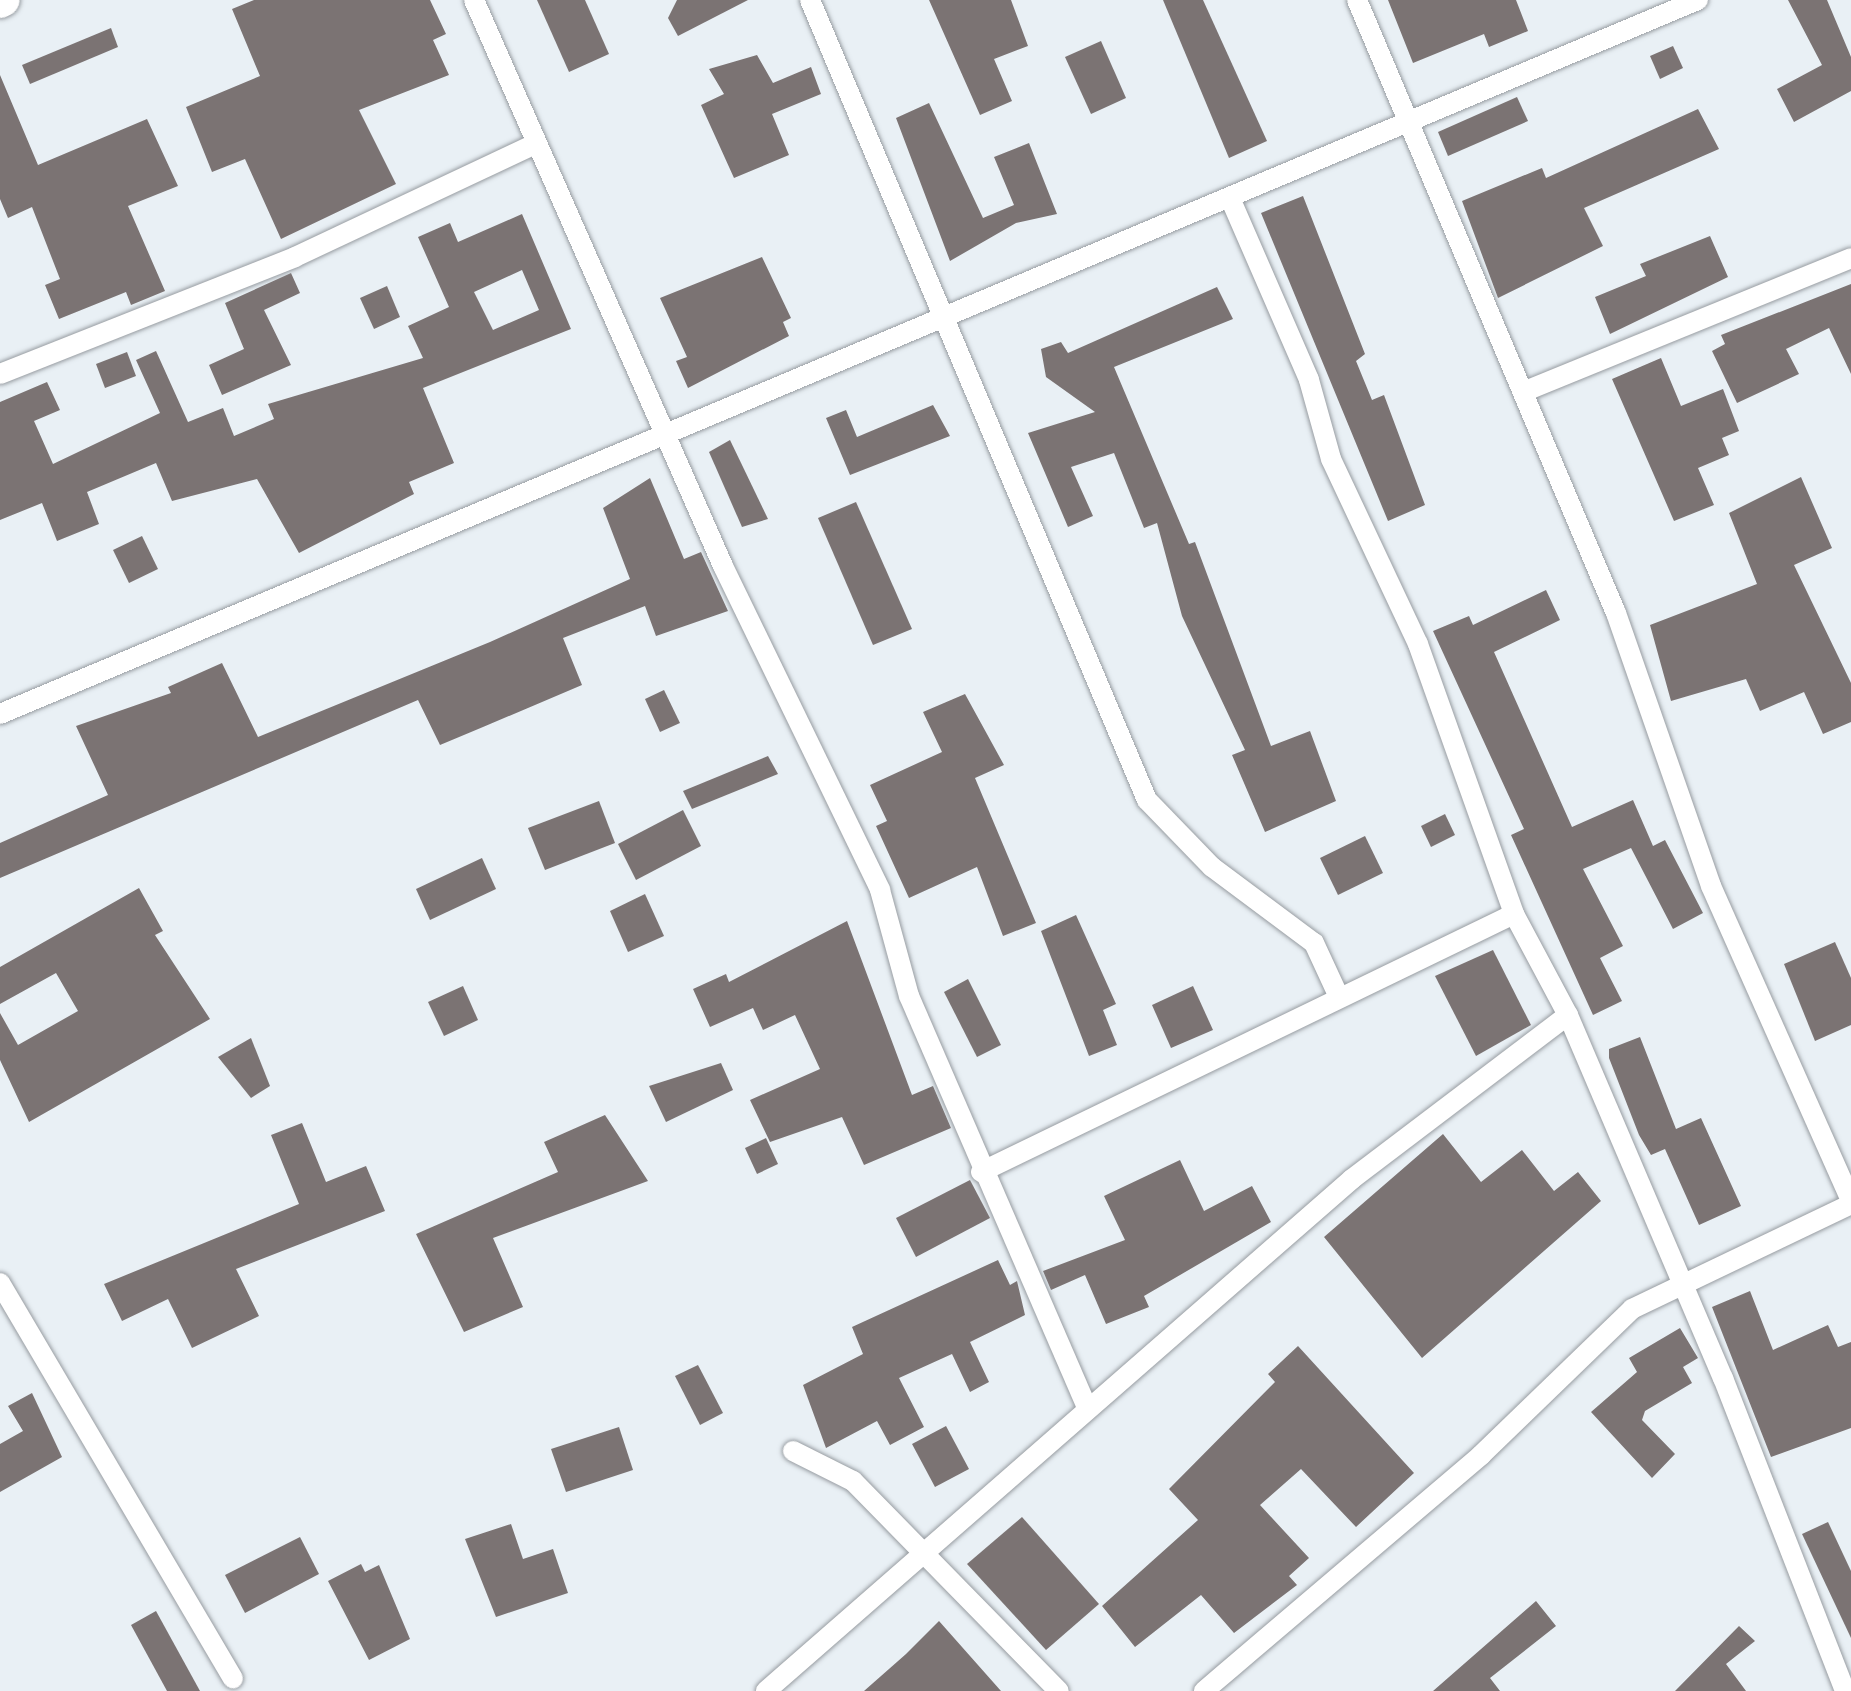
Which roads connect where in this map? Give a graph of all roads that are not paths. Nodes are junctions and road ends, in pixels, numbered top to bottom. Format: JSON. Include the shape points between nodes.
{"nodes":[{"id":1,"x":474,"y":0,"type":"edge"},
{"id":2,"x":810,"y":0,"type":"edge"},
{"id":3,"x":1357,"y":0,"type":"edge"},
{"id":4,"x":1698,"y":0,"type":"edge"},
{"id":5,"x":1409,"y":122,"type":"junction"},
{"id":6,"x":535,"y":144,"type":"junction"},
{"id":7,"x":1230,"y":198,"type":"junction"},
{"id":8,"x":1851,"y":258,"type":"edge"},
{"id":9,"x":946,"y":316,"type":"junction"},
{"id":10,"x":0,"y":374,"type":"edge"},
{"id":11,"x":1523,"y":392,"type":"junction"},
{"id":12,"x":666,"y":434,"type":"junction"},
{"id":13,"x":0,"y":714,"type":"edge"},
{"id":14,"x":1514,"y":914,"type":"junction"},
{"id":15,"x":1338,"y":994,"type":"junction"},
{"id":16,"x":1568,"y":1015,"type":"junction"},
{"id":17,"x":981,"y":1172,"type":"junction"},
{"id":18,"x":1851,"y":1202,"type":"edge"},
{"id":19,"x":0,"y":1282,"type":"edge"},
{"id":20,"x":1680,"y":1282,"type":"junction"},
{"id":21,"x":1086,"y":1406,"type":"junction"},
{"id":22,"x":792,"y":1452,"type":"dead end"},
{"id":23,"x":923,"y":1556,"type":"junction"},
{"id":24,"x":232,"y":1679,"type":"dead end"},
{"id":25,"x":766,"y":1691,"type":"edge"},
{"id":26,"x":1059,"y":1691,"type":"edge"},
{"id":27,"x":1204,"y":1691,"type":"edge"},
{"id":28,"x":1844,"y":1691,"type":"edge"}],
"edges":[{"from":1,"to":6,"type":"street"},
{"from":2,"to":9,"type":"street"},
{"from":3,"to":5,"type":"street"},
{"from":4,"to":5,"type":"street"},
{"from":5,"to":7,"type":"street"},
{"from":5,"to":11,"type":"street"},
{"from":6,"to":10,"type":"street","via":[[295,257]]},
{"from":6,"to":12,"type":"street"},
{"from":7,"to":9,"type":"street"},
{"from":7,"to":14,"type":"street","via":[[1309,380],[1331,460],[1418,644]]},
{"from":8,"to":11,"type":"street"},
{"from":9,"to":12,"type":"street"},
{"from":9,"to":15,"type":"street","via":[[1147,800],[1212,867],[1314,944]]},
{"from":11,"to":18,"type":"street","via":[[1616,612],[1712,886]]},
{"from":12,"to":13,"type":"street"},
{"from":12,"to":17,"type":"street","via":[[880,890],[909,996]]},
{"from":14,"to":15,"type":"street"},
{"from":14,"to":16,"type":"street"},
{"from":15,"to":17,"type":"street","via":[[1298,1022]]},
{"from":16,"to":20,"type":"street"},
{"from":16,"to":21,"type":"street","via":[[1352,1180]]},
{"from":17,"to":21,"type":"street"},
{"from":18,"to":20,"type":"street"},
{"from":19,"to":24,"type":"street"},
{"from":20,"to":27,"type":"street","via":[[1632,1309],[1482,1455]]},
{"from":20,"to":28,"type":"street"},
{"from":21,"to":23,"type":"street"},
{"from":22,"to":23,"type":"street","via":[[853,1480]]},
{"from":23,"to":25,"type":"street"},
{"from":23,"to":26,"type":"street"}]}
